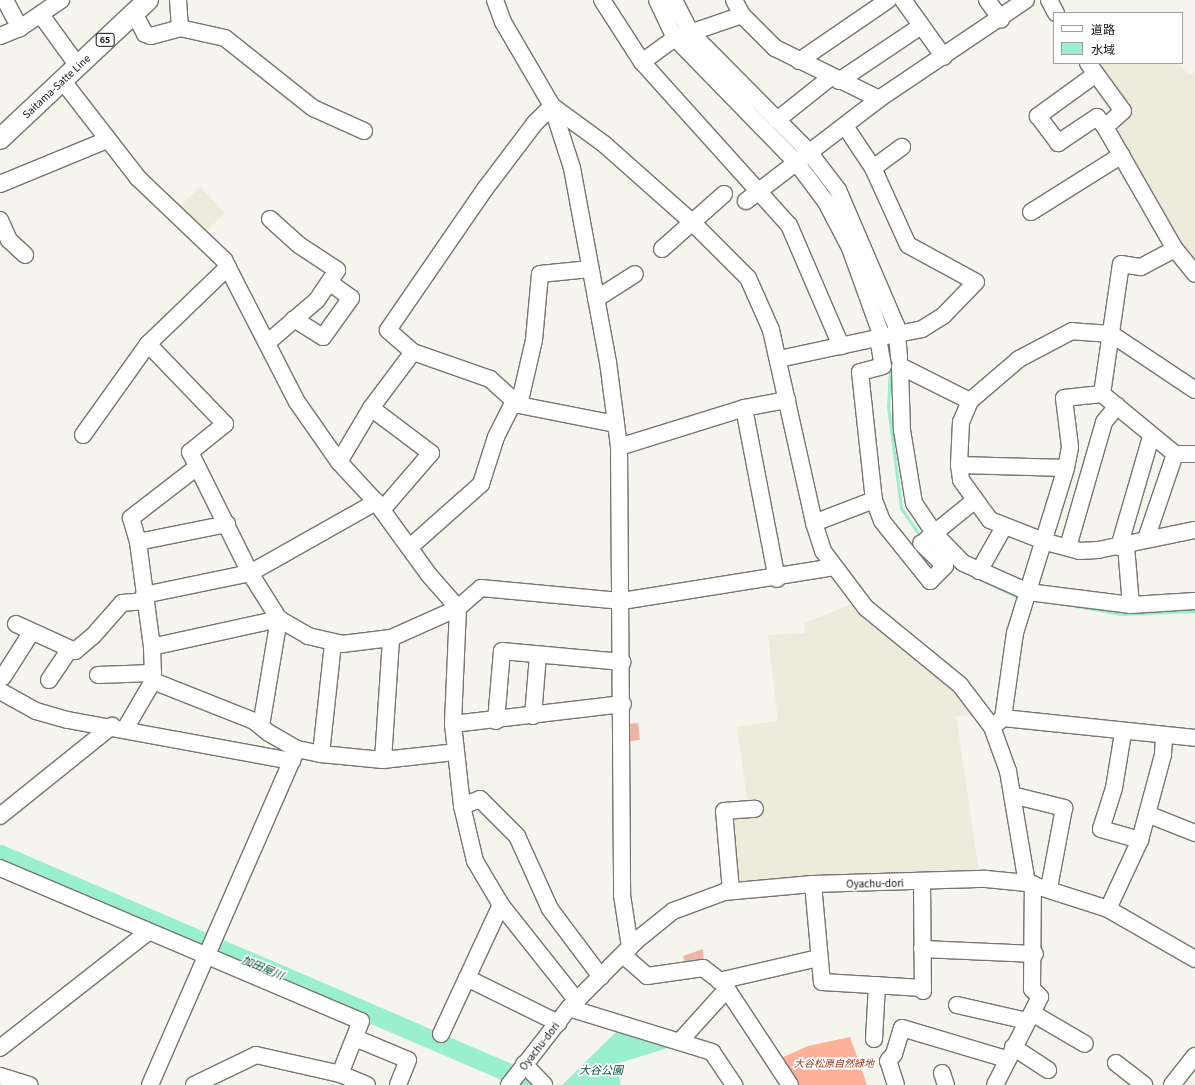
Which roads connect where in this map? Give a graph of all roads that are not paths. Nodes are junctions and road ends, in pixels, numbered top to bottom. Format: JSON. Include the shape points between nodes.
{"nodes":[{"id":1,"x":5,"y":0,"type":"edge"},
{"id":2,"x":61,"y":0,"type":"edge"},
{"id":3,"x":178,"y":0,"type":"edge"},
{"id":4,"x":495,"y":0,"type":"edge"},
{"id":5,"x":602,"y":0,"type":"edge"},
{"id":6,"x":657,"y":0,"type":"edge"},
{"id":7,"x":674,"y":0,"type":"edge"},
{"id":8,"x":734,"y":0,"type":"edge"},
{"id":9,"x":903,"y":0,"type":"edge"},
{"id":10,"x":987,"y":0,"type":"edge"},
{"id":11,"x":1026,"y":0,"type":"edge"},
{"id":12,"x":1048,"y":0,"type":"edge"},
{"id":13,"x":882,"y":2,"type":"edge"},
{"id":14,"x":141,"y":7,"type":"edge"},
{"id":15,"x":1055,"y":12,"type":"edge"},
{"id":16,"x":41,"y":15,"type":"junction"},
{"id":17,"x":742,"y":15,"type":"junction"},
{"id":18,"x":1001,"y":19,"type":"junction"},
{"id":19,"x":921,"y":26,"type":"junction"},
{"id":20,"x":20,"y":28,"type":"junction"},
{"id":21,"x":180,"y":28,"type":"junction"},
{"id":22,"x":682,"y":35,"type":"junction"},
{"id":23,"x":0,"y":36,"type":"edge"},
{"id":24,"x":944,"y":57,"type":"junction"},
{"id":25,"x":799,"y":61,"type":"junction"},
{"id":26,"x":642,"y":62,"type":"junction"},
{"id":27,"x":78,"y":66,"type":"junction"},
{"id":28,"x":1092,"y":68,"type":"edge"},
{"id":29,"x":835,"y":79,"type":"junction"},
{"id":30,"x":62,"y":80,"type":"junction"},
{"id":31,"x":879,"y":99,"type":"junction"},
{"id":32,"x":552,"y":106,"type":"junction"},
{"id":33,"x":777,"y":120,"type":"junction"},
{"id":34,"x":845,"y":126,"type":"junction"},
{"id":35,"x":1105,"y":127,"type":"junction"},
{"id":36,"x":364,"y":131,"type":"dead end"},
{"id":37,"x":0,"y":139,"type":"edge"},
{"id":38,"x":107,"y":140,"type":"junction"},
{"id":39,"x":902,"y":147,"type":"dead end"},
{"id":40,"x":1122,"y":155,"type":"junction"},
{"id":41,"x":802,"y":158,"type":"junction"},
{"id":42,"x":873,"y":168,"type":"junction"},
{"id":43,"x":0,"y":184,"type":"edge"},
{"id":44,"x":761,"y":190,"type":"junction"},
{"id":45,"x":724,"y":194,"type":"dead end"},
{"id":46,"x":746,"y":201,"type":"dead end"},
{"id":47,"x":1031,"y":212,"type":"dead end"},
{"id":48,"x":270,"y":219,"type":"dead end"},
{"id":49,"x":0,"y":220,"type":"edge"},
{"id":50,"x":693,"y":223,"type":"junction"},
{"id":51,"x":662,"y":249,"type":"dead end"},
{"id":52,"x":1175,"y":249,"type":"junction"},
{"id":53,"x":25,"y":255,"type":"dead end"},
{"id":54,"x":228,"y":267,"type":"junction"},
{"id":55,"x":590,"y":269,"type":"junction"},
{"id":56,"x":635,"y":274,"type":"dead end"},
{"id":57,"x":1195,"y":274,"type":"edge"},
{"id":58,"x":329,"y":282,"type":"junction"},
{"id":59,"x":596,"y":299,"type":"junction"},
{"id":60,"x":294,"y":319,"type":"junction"},
{"id":61,"x":1111,"y":334,"type":"junction"},
{"id":62,"x":887,"y":336,"type":"junction"},
{"id":63,"x":267,"y":343,"type":"junction"},
{"id":64,"x":148,"y":344,"type":"junction"},
{"id":65,"x":841,"y":346,"type":"junction"},
{"id":66,"x":413,"y":352,"type":"junction"},
{"id":67,"x":779,"y":359,"type":"junction"},
{"id":68,"x":900,"y":364,"type":"junction"},
{"id":69,"x":1195,"y":390,"type":"edge"},
{"id":70,"x":1102,"y":394,"type":"junction"},
{"id":71,"x":787,"y":400,"type":"junction"},
{"id":72,"x":970,"y":401,"type":"junction"},
{"id":73,"x":517,"y":403,"type":"junction"},
{"id":74,"x":1117,"y":406,"type":"junction"},
{"id":75,"x":371,"y":408,"type":"junction"},
{"id":76,"x":744,"y":408,"type":"junction"},
{"id":77,"x":616,"y":424,"type":"junction"},
{"id":78,"x":83,"y":435,"type":"dead end"},
{"id":79,"x":1151,"y":437,"type":"junction"},
{"id":80,"x":619,"y":446,"type":"junction"},
{"id":81,"x":1175,"y":454,"type":"junction"},
{"id":82,"x":1195,"y":454,"type":"edge"},
{"id":83,"x":339,"y":462,"type":"junction"},
{"id":84,"x":959,"y":465,"type":"junction"},
{"id":85,"x":197,"y":467,"type":"junction"},
{"id":86,"x":1066,"y":468,"type":"junction"},
{"id":87,"x":874,"y":500,"type":"junction"},
{"id":88,"x":974,"y":502,"type":"junction"},
{"id":89,"x":379,"y":506,"type":"junction"},
{"id":90,"x":227,"y":524,"type":"junction"},
{"id":91,"x":814,"y":524,"type":"junction"},
{"id":92,"x":1004,"y":527,"type":"junction"},
{"id":93,"x":1195,"y":530,"type":"edge"},
{"id":94,"x":1146,"y":539,"type":"junction"},
{"id":95,"x":926,"y":540,"type":"junction"},
{"id":96,"x":138,"y":542,"type":"junction"},
{"id":97,"x":1046,"y":542,"type":"junction"},
{"id":98,"x":1123,"y":546,"type":"junction"},
{"id":99,"x":410,"y":547,"type":"junction"},
{"id":100,"x":1068,"y":548,"type":"junction"},
{"id":101,"x":907,"y":554,"type":"junction"},
{"id":102,"x":834,"y":567,"type":"junction"},
{"id":103,"x":979,"y":571,"type":"junction"},
{"id":104,"x":250,"y":573,"type":"junction"},
{"id":105,"x":777,"y":579,"type":"junction"},
{"id":106,"x":1026,"y":597,"type":"junction"},
{"id":107,"x":145,"y":598,"type":"junction"},
{"id":108,"x":622,"y":601,"type":"junction"},
{"id":109,"x":1195,"y":601,"type":"edge"},
{"id":110,"x":1131,"y":605,"type":"junction"},
{"id":111,"x":458,"y":608,"type":"junction"},
{"id":112,"x":279,"y":619,"type":"junction"},
{"id":113,"x":16,"y":624,"type":"dead end"},
{"id":114,"x":31,"y":633,"type":"junction"},
{"id":115,"x":391,"y":638,"type":"junction"},
{"id":116,"x":333,"y":643,"type":"junction"},
{"id":117,"x":152,"y":647,"type":"junction"},
{"id":118,"x":70,"y":649,"type":"junction"},
{"id":119,"x":538,"y":655,"type":"junction"},
{"id":120,"x":622,"y":662,"type":"junction"},
{"id":121,"x":98,"y":675,"type":"dead end"},
{"id":122,"x":153,"y":677,"type":"junction"},
{"id":123,"x":49,"y":680,"type":"dead end"},
{"id":124,"x":1,"y":684,"type":"edge"},
{"id":125,"x":623,"y":704,"type":"junction"},
{"id":126,"x":533,"y":716,"type":"junction"},
{"id":127,"x":496,"y":720,"type":"junction"},
{"id":128,"x":998,"y":722,"type":"junction"},
{"id":129,"x":452,"y":724,"type":"junction"},
{"id":130,"x":261,"y":726,"type":"junction"},
{"id":131,"x":118,"y":728,"type":"junction"},
{"id":132,"x":1123,"y":733,"type":"junction"},
{"id":133,"x":1164,"y":737,"type":"junction"},
{"id":134,"x":1195,"y":738,"type":"edge"},
{"id":135,"x":454,"y":752,"type":"junction"},
{"id":136,"x":321,"y":754,"type":"junction"},
{"id":137,"x":295,"y":755,"type":"junction"},
{"id":138,"x":383,"y":760,"type":"junction"},
{"id":139,"x":1012,"y":795,"type":"junction"},
{"id":140,"x":462,"y":806,"type":"junction"},
{"id":141,"x":754,"y":809,"type":"dead end"},
{"id":142,"x":1147,"y":814,"type":"junction"},
{"id":143,"x":0,"y":816,"type":"edge"},
{"id":144,"x":1195,"y":833,"type":"edge"},
{"id":145,"x":1140,"y":840,"type":"junction"},
{"id":146,"x":0,"y":868,"type":"edge"},
{"id":147,"x":922,"y":882,"type":"junction"},
{"id":148,"x":1030,"y":883,"type":"junction"},
{"id":149,"x":813,"y":884,"type":"junction"},
{"id":150,"x":1049,"y":888,"type":"junction"},
{"id":151,"x":731,"y":891,"type":"junction"},
{"id":152,"x":501,"y":905,"type":"junction"},
{"id":153,"x":1108,"y":909,"type":"junction"},
{"id":154,"x":149,"y":931,"type":"junction"},
{"id":155,"x":212,"y":949,"type":"junction"},
{"id":156,"x":922,"y":949,"type":"junction"},
{"id":157,"x":627,"y":951,"type":"junction"},
{"id":158,"x":1035,"y":954,"type":"junction"},
{"id":159,"x":819,"y":958,"type":"junction"},
{"id":160,"x":1195,"y":959,"type":"edge"},
{"id":161,"x":601,"y":977,"type":"junction"},
{"id":162,"x":467,"y":978,"type":"junction"},
{"id":163,"x":723,"y":985,"type":"junction"},
{"id":164,"x":877,"y":985,"type":"junction"},
{"id":165,"x":956,"y":1004,"type":"dead end"},
{"id":166,"x":573,"y":1005,"type":"junction"},
{"id":167,"x":1029,"y":1017,"type":"junction"},
{"id":168,"x":558,"y":1023,"type":"junction"},
{"id":169,"x":441,"y":1034,"type":"dead end"},
{"id":170,"x":355,"y":1038,"type":"junction"},
{"id":171,"x":874,"y":1039,"type":"dead end"},
{"id":172,"x":680,"y":1041,"type":"junction"},
{"id":173,"x":1084,"y":1044,"type":"dead end"},
{"id":174,"x":0,"y":1048,"type":"edge"},
{"id":175,"x":1009,"y":1053,"type":"junction"},
{"id":176,"x":1195,"y":1056,"type":"edge"},
{"id":177,"x":1116,"y":1063,"type":"dead end"},
{"id":178,"x":524,"y":1064,"type":"junction"},
{"id":179,"x":1048,"y":1070,"type":"dead end"},
{"id":180,"x":340,"y":1074,"type":"junction"},
{"id":181,"x":0,"y":1076,"type":"edge"},
{"id":182,"x":30,"y":1085,"type":"edge"},
{"id":183,"x":150,"y":1085,"type":"edge"},
{"id":184,"x":194,"y":1085,"type":"edge"},
{"id":185,"x":367,"y":1085,"type":"edge"},
{"id":186,"x":398,"y":1085,"type":"edge"},
{"id":187,"x":509,"y":1085,"type":"edge"},
{"id":188,"x":544,"y":1085,"type":"edge"},
{"id":189,"x":734,"y":1085,"type":"edge"},
{"id":190,"x":790,"y":1085,"type":"edge"},
{"id":191,"x":896,"y":1085,"type":"edge"},
{"id":192,"x":995,"y":1085,"type":"edge"},
{"id":193,"x":1144,"y":1085,"type":"edge"},
{"id":194,"x":1172,"y":1085,"type":"edge"}],
"edges":[{"from":1,"to":20,"type":"street"},
{"from":2,"to":16,"type":"street"},
{"from":3,"to":21,"type":"street"},
{"from":4,"to":32,"type":"street","via":[[504,22]]},
{"from":5,"to":26,"type":"street"},
{"from":6,"to":22,"type":"street"},
{"from":7,"to":22,"type":"street"},
{"from":8,"to":17,"type":"street"},
{"from":9,"to":19,"type":"street"},
{"from":10,"to":18,"type":"street"},
{"from":11,"to":18,"type":"street"},
{"from":12,"to":15,"type":"street"},
{"from":13,"to":25,"type":"street"},
{"from":14,"to":21,"type":"street","via":[[145,34]]},
{"from":14,"to":27,"type":"main road","name":"Saitama-Satte Line","number":"65"},
{"from":16,"to":20,"type":"street"},
{"from":16,"to":27,"type":"street"},
{"from":17,"to":22,"type":"street"},
{"from":17,"to":25,"type":"street","via":[[775,48]]},
{"from":18,"to":24,"type":"street"},
{"from":19,"to":24,"type":"street"},
{"from":19,"to":29,"type":"street"},
{"from":20,"to":23,"type":"street"},
{"from":21,"to":36,"type":"street","via":[[225,38],[313,108]]},
{"from":22,"to":26,"type":"street"},
{"from":22,"to":33,"type":"street"},
{"from":22,"to":41,"type":"street"},
{"from":24,"to":31,"type":"street"},
{"from":25,"to":29,"type":"street"},
{"from":26,"to":44,"type":"street"},
{"from":27,"to":30,"type":"main road","name":"Saitama-Satte Line","number":"65"},
{"from":28,"to":35,"type":"street","via":[[1123,111]]},
{"from":28,"to":35,"type":"street","via":[[1038,116],[1058,143],[1097,117]]},
{"from":29,"to":31,"type":"street"},
{"from":29,"to":33,"type":"street"},
{"from":30,"to":37,"type":"main road","name":"Saitama-Satte Line","number":"65"},
{"from":30,"to":38,"type":"street"},
{"from":31,"to":34,"type":"street"},
{"from":32,"to":50,"type":"street","via":[[604,144]]},
{"from":32,"to":55,"type":"street","via":[[572,168]]},
{"from":32,"to":66,"type":"street","via":[[534,123],[485,189],[388,330]]},
{"from":33,"to":41,"type":"street"},
{"from":34,"to":41,"type":"street"},
{"from":34,"to":42,"type":"street"},
{"from":35,"to":40,"type":"street"},
{"from":38,"to":43,"type":"street"},
{"from":38,"to":54,"type":"street","via":[[138,178]]},
{"from":39,"to":42,"type":"street"},
{"from":40,"to":47,"type":"street"},
{"from":40,"to":52,"type":"street"},
{"from":41,"to":44,"type":"street"},
{"from":41,"to":62,"type":"street","via":[[845,202],[896,325]]},
{"from":42,"to":62,"type":"street","via":[[908,245],[976,282],[944,316],[922,329]]},
{"from":44,"to":46,"type":"street"},
{"from":44,"to":65,"type":"street","via":[[796,238]]},
{"from":45,"to":50,"type":"street"},
{"from":48,"to":58,"type":"street","via":[[299,245],[337,270]]},
{"from":49,"to":53,"type":"street","via":[[9,240]]},
{"from":50,"to":51,"type":"street"},
{"from":50,"to":67,"type":"street","via":[[748,278],[764,308]]},
{"from":52,"to":57,"type":"street"},
{"from":52,"to":61,"type":"street","via":[[1141,267],[1121,264]]},
{"from":54,"to":63,"type":"street"},
{"from":54,"to":64,"type":"street"},
{"from":55,"to":59,"type":"street"},
{"from":55,"to":73,"type":"street","via":[[540,274],[534,340]]},
{"from":56,"to":59,"type":"street"},
{"from":58,"to":60,"type":"street","via":[[317,300]]},
{"from":58,"to":60,"type":"street","via":[[351,298],[323,337]]},
{"from":59,"to":77,"type":"street"},
{"from":60,"to":63,"type":"street"},
{"from":61,"to":69,"type":"street"},
{"from":61,"to":70,"type":"street"},
{"from":61,"to":72,"type":"street","via":[[1072,331],[1019,359]]},
{"from":62,"to":65,"type":"street"},
{"from":62,"to":68,"type":"street"},
{"from":62,"to":87,"type":"street","via":[[883,366],[860,372]]},
{"from":63,"to":83,"type":"street","via":[[297,402]]},
{"from":64,"to":78,"type":"street"},
{"from":64,"to":85,"type":"street","via":[[226,424],[190,452]]},
{"from":65,"to":67,"type":"street"},
{"from":66,"to":73,"type":"street","via":[[490,379]]},
{"from":66,"to":75,"type":"street"},
{"from":67,"to":71,"type":"street"},
{"from":68,"to":72,"type":"street"},
{"from":68,"to":95,"type":"street","via":[[902,430],[914,503]]},
{"from":70,"to":74,"type":"street"},
{"from":70,"to":86,"type":"street","via":[[1064,398],[1070,447]]},
{"from":71,"to":76,"type":"street"},
{"from":71,"to":91,"type":"street"},
{"from":72,"to":84,"type":"street","via":[[961,422]]},
{"from":73,"to":77,"type":"street"},
{"from":73,"to":99,"type":"street","via":[[496,437],[481,484]]},
{"from":74,"to":79,"type":"street"},
{"from":74,"to":100,"type":"street","via":[[1104,422]]},
{"from":75,"to":83,"type":"street"},
{"from":75,"to":89,"type":"street","via":[[431,452]]},
{"from":76,"to":80,"type":"street"},
{"from":76,"to":105,"type":"street"},
{"from":77,"to":80,"type":"street"},
{"from":79,"to":81,"type":"street"},
{"from":79,"to":98,"type":"street"},
{"from":80,"to":108,"type":"street"},
{"from":81,"to":82,"type":"street"},
{"from":81,"to":94,"type":"street"},
{"from":83,"to":89,"type":"street"},
{"from":84,"to":86,"type":"street"},
{"from":84,"to":88,"type":"street","via":[[961,480]]},
{"from":85,"to":90,"type":"street"},
{"from":85,"to":96,"type":"street","via":[[131,518]]},
{"from":86,"to":97,"type":"street"},
{"from":87,"to":91,"type":"street"},
{"from":87,"to":101,"type":"street","via":[[882,520]]},
{"from":88,"to":92,"type":"street","via":[[990,520]]},
{"from":88,"to":95,"type":"street"},
{"from":89,"to":99,"type":"street"},
{"from":89,"to":104,"type":"street"},
{"from":90,"to":96,"type":"street"},
{"from":90,"to":104,"type":"street"},
{"from":91,"to":102,"type":"street","via":[[824,551]]},
{"from":92,"to":97,"type":"street"},
{"from":92,"to":103,"type":"street"},
{"from":93,"to":94,"type":"street"},
{"from":94,"to":98,"type":"street"},
{"from":95,"to":101,"type":"street"},
{"from":95,"to":101,"type":"street","via":[[944,566],[930,581]]},
{"from":95,"to":103,"type":"street"},
{"from":96,"to":107,"type":"street"},
{"from":97,"to":100,"type":"street"},
{"from":97,"to":106,"type":"street"},
{"from":98,"to":100,"type":"street","via":[[1085,551]]},
{"from":98,"to":110,"type":"street"},
{"from":99,"to":111,"type":"street"},
{"from":102,"to":105,"type":"street"},
{"from":102,"to":128,"type":"street","via":[[866,608],[960,685]]},
{"from":103,"to":106,"type":"street"},
{"from":104,"to":107,"type":"street"},
{"from":104,"to":112,"type":"street"},
{"from":105,"to":108,"type":"street"},
{"from":106,"to":110,"type":"street"},
{"from":106,"to":128,"type":"street","via":[[1015,633]]},
{"from":107,"to":117,"type":"street"},
{"from":107,"to":118,"type":"street","via":[[122,603],[93,636],[75,651]]},
{"from":108,"to":111,"type":"street","via":[[481,588]]},
{"from":108,"to":120,"type":"street"},
{"from":109,"to":110,"type":"street"},
{"from":111,"to":115,"type":"street"},
{"from":111,"to":129,"type":"street"},
{"from":112,"to":116,"type":"street","via":[[308,636]]},
{"from":112,"to":117,"type":"street"},
{"from":112,"to":130,"type":"street"},
{"from":113,"to":114,"type":"street"},
{"from":114,"to":118,"type":"street"},
{"from":114,"to":124,"type":"street"},
{"from":115,"to":116,"type":"street","via":[[358,644]]},
{"from":115,"to":138,"type":"street"},
{"from":116,"to":136,"type":"street"},
{"from":117,"to":122,"type":"street"},
{"from":118,"to":123,"type":"street"},
{"from":119,"to":120,"type":"street"},
{"from":119,"to":126,"type":"street"},
{"from":119,"to":127,"type":"street","via":[[502,651]]},
{"from":120,"to":125,"type":"street"},
{"from":121,"to":122,"type":"street"},
{"from":122,"to":130,"type":"street"},
{"from":122,"to":131,"type":"street"},
{"from":124,"to":131,"type":"street","via":[[36,711]]},
{"from":125,"to":126,"type":"street"},
{"from":125,"to":157,"type":"street","via":[[620,740],[622,895]]},
{"from":126,"to":127,"type":"street"},
{"from":127,"to":129,"type":"street"},
{"from":128,"to":132,"type":"street"},
{"from":128,"to":139,"type":"street"},
{"from":129,"to":135,"type":"street"},
{"from":130,"to":137,"type":"street"},
{"from":131,"to":137,"type":"street"},
{"from":131,"to":143,"type":"street"},
{"from":132,"to":133,"type":"street"},
{"from":132,"to":145,"type":"street","via":[[1114,788],[1101,829]]},
{"from":133,"to":134,"type":"street"},
{"from":133,"to":142,"type":"street","via":[[1163,755]]},
{"from":135,"to":138,"type":"street"},
{"from":135,"to":140,"type":"street"},
{"from":136,"to":137,"type":"street"},
{"from":136,"to":138,"type":"street"},
{"from":137,"to":155,"type":"street"},
{"from":139,"to":148,"type":"street"},
{"from":139,"to":150,"type":"street","via":[[1064,808]]},
{"from":140,"to":152,"type":"street","via":[[475,861]]},
{"from":140,"to":161,"type":"street","via":[[480,798],[516,836],[550,909]]},
{"from":141,"to":151,"type":"street","via":[[724,811]]},
{"from":142,"to":144,"type":"street"},
{"from":142,"to":145,"type":"street"},
{"from":145,"to":153,"type":"street"},
{"from":146,"to":154,"type":"street"},
{"from":147,"to":148,"type":"street","name":"Oyachu-dori","via":[[986,879]]},
{"from":147,"to":149,"type":"street","name":"Oyachu-dori"},
{"from":147,"to":156,"type":"street"},
{"from":148,"to":150,"type":"street","name":"Oyachu-dori"},
{"from":148,"to":158,"type":"street"},
{"from":149,"to":151,"type":"street","name":"Oyachu-dori"},
{"from":149,"to":159,"type":"street"},
{"from":150,"to":153,"type":"street","name":"Oyachu-dori"},
{"from":151,"to":157,"type":"street","name":"Oyachu-dori","via":[[673,911]]},
{"from":152,"to":162,"type":"street"},
{"from":152,"to":166,"type":"street"},
{"from":153,"to":160,"type":"street","name":"Oyachu-dori"},
{"from":154,"to":155,"type":"street"},
{"from":154,"to":174,"type":"street"},
{"from":155,"to":170,"type":"street","via":[[361,1021]]},
{"from":155,"to":183,"type":"street"},
{"from":156,"to":158,"type":"street"},
{"from":156,"to":164,"type":"street","via":[[923,989]]},
{"from":157,"to":161,"type":"street","name":"Oyachu-dori"},
{"from":157,"to":163,"type":"street","via":[[648,976],[703,968]]},
{"from":158,"to":167,"type":"street","via":[[1032,989],[1040,997]]},
{"from":159,"to":163,"type":"street"},
{"from":159,"to":164,"type":"street","via":[[822,982]]},
{"from":161,"to":166,"type":"street","name":"Oyachu-dori"},
{"from":162,"to":168,"type":"street"},
{"from":162,"to":169,"type":"street"},
{"from":163,"to":172,"type":"street"},
{"from":163,"to":190,"type":"street"},
{"from":164,"to":171,"type":"street"},
{"from":165,"to":167,"type":"street"},
{"from":166,"to":168,"type":"street","name":"Oyachu-dori"},
{"from":166,"to":172,"type":"street"},
{"from":167,"to":173,"type":"street"},
{"from":167,"to":175,"type":"street"},
{"from":168,"to":178,"type":"street","name":"Oyachu-dori"},
{"from":170,"to":180,"type":"street"},
{"from":170,"to":186,"type":"street","via":[[408,1060]]},
{"from":172,"to":189,"type":"street","via":[[712,1052]]},
{"from":175,"to":179,"type":"street"},
{"from":175,"to":191,"type":"street","via":[[902,1028],[894,1054],[888,1060]]},
{"from":175,"to":192,"type":"street"},
{"from":176,"to":194,"type":"street"},
{"from":177,"to":193,"type":"street"},
{"from":178,"to":187,"type":"street","name":"Oyachu-dori"},
{"from":178,"to":188,"type":"street"},
{"from":180,"to":184,"type":"street","via":[[256,1055]]},
{"from":180,"to":185,"type":"street"},
{"from":181,"to":182,"type":"street"}]}
